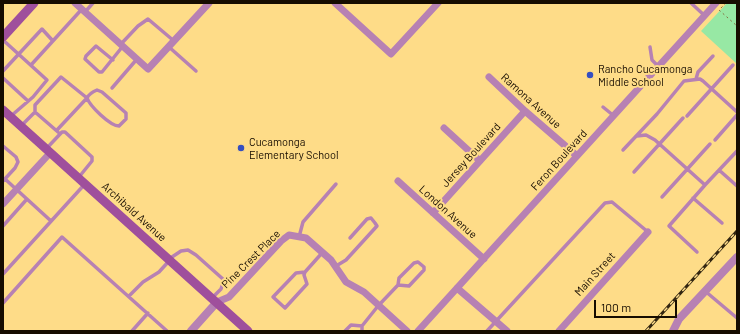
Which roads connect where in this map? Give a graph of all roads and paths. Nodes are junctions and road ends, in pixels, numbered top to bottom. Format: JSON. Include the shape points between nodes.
{"nodes":[{"id":1,"x":34,"y":3,"type":"edge"},
{"id":2,"x":75,"y":3,"type":"edge"},
{"id":3,"x":93,"y":3,"type":"edge"},
{"id":4,"x":209,"y":3,"type":"edge"},
{"id":5,"x":335,"y":3,"type":"edge"},
{"id":6,"x":438,"y":3,"type":"edge"},
{"id":7,"x":691,"y":3,"type":"edge"},
{"id":8,"x":716,"y":3,"type":"edge"},
{"id":9,"x":726,"y":3,"type":"edge"},
{"id":10,"x":84,"y":10,"type":"junction"},
{"id":11,"x":705,"y":16,"type":"junction"},
{"id":12,"x":737,"y":26,"type":"edge"},
{"id":13,"x":3,"y":37,"type":"edge"},
{"id":14,"x":3,"y":40,"type":"edge"},
{"id":15,"x":53,"y":41,"type":"junction"},
{"id":16,"x":171,"y":44,"type":"junction"},
{"id":17,"x":122,"y":45,"type":"junction"},
{"id":18,"x":650,"y":47,"type":"dead end"},
{"id":19,"x":18,"y":54,"type":"junction"},
{"id":20,"x":713,"y":56,"type":"dead end"},
{"id":21,"x":137,"y":59,"type":"junction"},
{"id":22,"x":113,"y":60,"type":"junction"},
{"id":23,"x":31,"y":65,"type":"junction"},
{"id":24,"x":733,"y":65,"type":"dead end"},
{"id":25,"x":659,"y":66,"type":"junction"},
{"id":26,"x":3,"y":71,"type":"edge"},
{"id":27,"x":196,"y":71,"type":"dead end"},
{"id":28,"x":3,"y":78,"type":"edge"},
{"id":29,"x":489,"y":78,"type":"dead end"},
{"id":30,"x":696,"y":79,"type":"junction"},
{"id":31,"x":112,"y":88,"type":"dead end"},
{"id":32,"x":712,"y":89,"type":"junction"},
{"id":33,"x":86,"y":98,"type":"junction"},
{"id":34,"x":28,"y":101,"type":"junction"},
{"id":35,"x":602,"y":107,"type":"dead end"},
{"id":36,"x":525,"y":111,"type":"junction"},
{"id":37,"x":35,"y":112,"type":"junction"},
{"id":38,"x":6,"y":113,"type":"edge"},
{"id":39,"x":737,"y":114,"type":"edge"},
{"id":40,"x":614,"y":116,"type":"junction"},
{"id":41,"x":21,"y":126,"type":"junction"},
{"id":42,"x":444,"y":128,"type":"dead end"},
{"id":43,"x":57,"y":130,"type":"junction"},
{"id":44,"x":61,"y":134,"type":"junction"},
{"id":45,"x":636,"y":136,"type":"junction"},
{"id":46,"x":714,"y":140,"type":"dead end"},
{"id":47,"x":660,"y":144,"type":"junction"},
{"id":48,"x":710,"y":144,"type":"dead end"},
{"id":49,"x":3,"y":146,"type":"edge"},
{"id":50,"x":623,"y":150,"type":"dead end"},
{"id":51,"x":48,"y":151,"type":"junction"},
{"id":52,"x":737,"y":151,"type":"edge"},
{"id":53,"x":577,"y":156,"type":"junction"},
{"id":54,"x":480,"y":161,"type":"junction"},
{"id":55,"x":687,"y":169,"type":"junction"},
{"id":56,"x":719,"y":170,"type":"junction"},
{"id":57,"x":634,"y":172,"type":"dead end"},
{"id":58,"x":4,"y":180,"type":"edge"},
{"id":59,"x":81,"y":181,"type":"junction"},
{"id":60,"x":398,"y":182,"type":"dead end"},
{"id":61,"x":336,"y":184,"type":"dead end"},
{"id":62,"x":705,"y":185,"type":"junction"},
{"id":63,"x":737,"y":186,"type":"edge"},
{"id":64,"x":16,"y":190,"type":"junction"},
{"id":65,"x":662,"y":197,"type":"dead end"},
{"id":66,"x":693,"y":198,"type":"junction"},
{"id":67,"x":27,"y":199,"type":"junction"},
{"id":68,"x":3,"y":204,"type":"edge"},
{"id":69,"x":433,"y":213,"type":"junction"},
{"id":70,"x":51,"y":221,"type":"junction"},
{"id":71,"x":722,"y":223,"type":"dead end"},
{"id":72,"x":3,"y":226,"type":"edge"},
{"id":73,"x":648,"y":232,"type":"joint"},
{"id":74,"x":299,"y":237,"type":"junction"},
{"id":75,"x":350,"y":238,"type":"dead end"},
{"id":76,"x":322,"y":252,"type":"junction"},
{"id":77,"x":697,"y":252,"type":"dead end"},
{"id":78,"x":737,"y":257,"type":"edge"},
{"id":79,"x":484,"y":259,"type":"junction"},
{"id":80,"x":169,"y":260,"type":"junction"},
{"id":81,"x":336,"y":266,"type":"junction"},
{"id":82,"x":305,"y":272,"type":"junction"},
{"id":83,"x":3,"y":274,"type":"edge"},
{"id":84,"x":398,"y":285,"type":"junction"},
{"id":85,"x":457,"y":288,"type":"junction"},
{"id":86,"x":705,"y":291,"type":"junction"},
{"id":87,"x":129,"y":296,"type":"junction"},
{"id":88,"x":215,"y":300,"type":"junction"},
{"id":89,"x":3,"y":303,"type":"edge"},
{"id":90,"x":378,"y":306,"type":"junction"},
{"id":91,"x":148,"y":313,"type":"junction"},
{"id":92,"x":737,"y":318,"type":"edge"},
{"id":93,"x":496,"y":321,"type":"junction"},
{"id":94,"x":362,"y":326,"type":"junction"},
{"id":95,"x":136,"y":327,"type":"junction"},
{"id":96,"x":165,"y":330,"type":"edge"},
{"id":97,"x":132,"y":331,"type":"edge"},
{"id":98,"x":140,"y":331,"type":"edge"},
{"id":99,"x":191,"y":331,"type":"edge"},
{"id":100,"x":248,"y":331,"type":"edge"},
{"id":101,"x":345,"y":331,"type":"edge"},
{"id":102,"x":362,"y":331,"type":"edge"},
{"id":103,"x":408,"y":331,"type":"edge"},
{"id":104,"x":418,"y":331,"type":"edge"},
{"id":105,"x":487,"y":331,"type":"edge"},
{"id":106,"x":507,"y":331,"type":"edge"},
{"id":107,"x":559,"y":331,"type":"edge"},
{"id":108,"x":673,"y":331,"type":"edge"}],
"edges":[{"from":1,"to":13,"type":"main road"},
{"from":2,"to":10,"type":"street"},
{"from":3,"to":10,"type":"lane"},
{"from":4,"to":16,"type":"street"},
{"from":5,"to":6,"type":"street","via":[[391,54]]},
{"from":7,"to":11,"type":"lane"},
{"from":8,"to":11,"type":"street","name":"Feron Boulevard"},
{"from":9,"to":12,"type":"path","via":[[719,10]]},
{"from":10,"to":15,"type":"lane"},
{"from":10,"to":17,"type":"street"},
{"from":11,"to":25,"type":"street","name":"Feron Boulevard"},
{"from":14,"to":19,"type":"lane"},
{"from":15,"to":19,"type":"lane","via":[[42,29]]},
{"from":15,"to":23,"type":"lane"},
{"from":16,"to":17,"type":"lane","via":[[148,19],[138,26]]},
{"from":16,"to":21,"type":"street","via":[[148,69]]},
{"from":16,"to":27,"type":"lane"},
{"from":17,"to":21,"type":"street"},
{"from":17,"to":22,"type":"lane"},
{"from":18,"to":25,"type":"lane","via":[[652,60]]},
{"from":19,"to":23,"type":"lane"},
{"from":19,"to":26,"type":"lane"},
{"from":20,"to":30,"type":"lane","via":[[698,72]]},
{"from":21,"to":31,"type":"lane"},
{"from":22,"to":22,"type":"lane","via":[[100,72],[85,59],[96,46]]},
{"from":23,"to":34,"type":"lane","via":[[47,80]]},
{"from":24,"to":32,"type":"lane"},
{"from":25,"to":40,"type":"street","name":"Feron Boulevard"},
{"from":28,"to":34,"type":"lane"},
{"from":29,"to":36,"type":"street","name":"Ramona Avenue"},
{"from":30,"to":32,"type":"lane","via":[[703,81]]},
{"from":30,"to":45,"type":"lane","via":[[684,81]]},
{"from":32,"to":39,"type":"lane"},
{"from":32,"to":47,"type":"lane"},
{"from":33,"to":33,"type":"lane","via":[[112,125],[119,126],[126,119],[126,113],[102,92],[97,90]]},
{"from":33,"to":37,"type":"lane","via":[[61,77],[35,105]]},
{"from":33,"to":43,"type":"lane"},
{"from":34,"to":38,"type":"lane"},
{"from":35,"to":40,"type":"lane"},
{"from":36,"to":53,"type":"street","name":"Ramona Avenue"},
{"from":36,"to":54,"type":"street","name":"Jersey Boulevard"},
{"from":37,"to":41,"type":"lane"},
{"from":37,"to":43,"type":"lane"},
{"from":38,"to":41,"type":"main road","name":"Archibald Avenue"},
{"from":39,"to":46,"type":"lane"},
{"from":40,"to":53,"type":"street","name":"Feron Boulevard"},
{"from":41,"to":51,"type":"main road","name":"Archibald Avenue"},
{"from":42,"to":54,"type":"street"},
{"from":43,"to":44,"type":"lane"},
{"from":44,"to":51,"type":"lane"},
{"from":44,"to":59,"type":"lane","via":[[65,132],[92,157]]},
{"from":45,"to":47,"type":"lane","via":[[646,135]]},
{"from":45,"to":50,"type":"lane"},
{"from":47,"to":55,"type":"lane"},
{"from":47,"to":57,"type":"lane"},
{"from":48,"to":55,"type":"lane"},
{"from":49,"to":58,"type":"lane","via":[[18,162]]},
{"from":51,"to":59,"type":"main road","name":"Archibald Avenue"},
{"from":51,"to":64,"type":"street"},
{"from":52,"to":56,"type":"lane"},
{"from":53,"to":79,"type":"street","name":"Feron Boulevard"},
{"from":54,"to":69,"type":"street","name":"Jersey Boulevard"},
{"from":55,"to":62,"type":"lane"},
{"from":55,"to":65,"type":"lane"},
{"from":56,"to":62,"type":"lane"},
{"from":56,"to":63,"type":"lane"},
{"from":58,"to":64,"type":"lane"},
{"from":59,"to":70,"type":"lane"},
{"from":59,"to":80,"type":"main road","name":"Archibald Avenue"},
{"from":60,"to":69,"type":"street","name":"London Avenue"},
{"from":61,"to":74,"type":"lane","via":[[303,222]]},
{"from":62,"to":66,"type":"lane"},
{"from":64,"to":67,"type":"lane"},
{"from":64,"to":68,"type":"street"},
{"from":66,"to":71,"type":"lane"},
{"from":66,"to":77,"type":"lane","via":[[669,226]]},
{"from":67,"to":70,"type":"lane"},
{"from":67,"to":72,"type":"lane"},
{"from":69,"to":79,"type":"street","name":"London Avenue"},
{"from":70,"to":83,"type":"lane"},
{"from":73,"to":93,"type":"lane","via":[[612,202],[605,203]]},
{"from":73,"to":107,"type":"street","name":"Main Street"},
{"from":74,"to":76,"type":"street","name":"Pine Crest Place","via":[[306,238]]},
{"from":74,"to":88,"type":"street","name":"Pine Crest Place","via":[[289,236],[281,241],[229,297]]},
{"from":75,"to":81,"type":"lane","via":[[368,219],[376,223],[377,226],[346,260]]},
{"from":76,"to":81,"type":"street","name":"Pine Crest Place"},
{"from":76,"to":82,"type":"lane"},
{"from":78,"to":86,"type":"street"},
{"from":79,"to":85,"type":"street","name":"Feron Boulevard"},
{"from":80,"to":87,"type":"lane","via":[[159,272],[143,282]]},
{"from":80,"to":88,"type":"main road","name":"Archibald Avenue"},
{"from":80,"to":88,"type":"lane","via":[[181,251],[188,250],[214,270],[224,280]]},
{"from":81,"to":90,"type":"street","name":"Pine Crest Place","via":[[346,282],[364,292]]},
{"from":82,"to":82,"type":"lane","via":[[296,273],[273,297],[285,308],[307,284]]},
{"from":84,"to":84,"type":"lane","via":[[399,278],[414,263],[418,262],[424,267],[409,286]]},
{"from":84,"to":90,"type":"lane"},
{"from":85,"to":93,"type":"street"},
{"from":85,"to":104,"type":"street","name":"Feron Boulevard"},
{"from":86,"to":92,"type":"lane"},
{"from":86,"to":108,"type":"street","via":[[679,319]]},
{"from":87,"to":89,"type":"lane","via":[[62,237]]},
{"from":87,"to":91,"type":"lane"},
{"from":88,"to":99,"type":"street"},
{"from":88,"to":100,"type":"main road","name":"Archibald Avenue"},
{"from":90,"to":94,"type":"lane"},
{"from":90,"to":103,"type":"street","name":"Pine Crest Place"},
{"from":91,"to":95,"type":"lane"},
{"from":91,"to":96,"type":"lane"},
{"from":93,"to":105,"type":"lane"},
{"from":93,"to":106,"type":"street"},
{"from":94,"to":101,"type":"lane","via":[[351,325]]},
{"from":94,"to":102,"type":"lane"},
{"from":95,"to":97,"type":"lane"},
{"from":95,"to":98,"type":"lane"}]}
